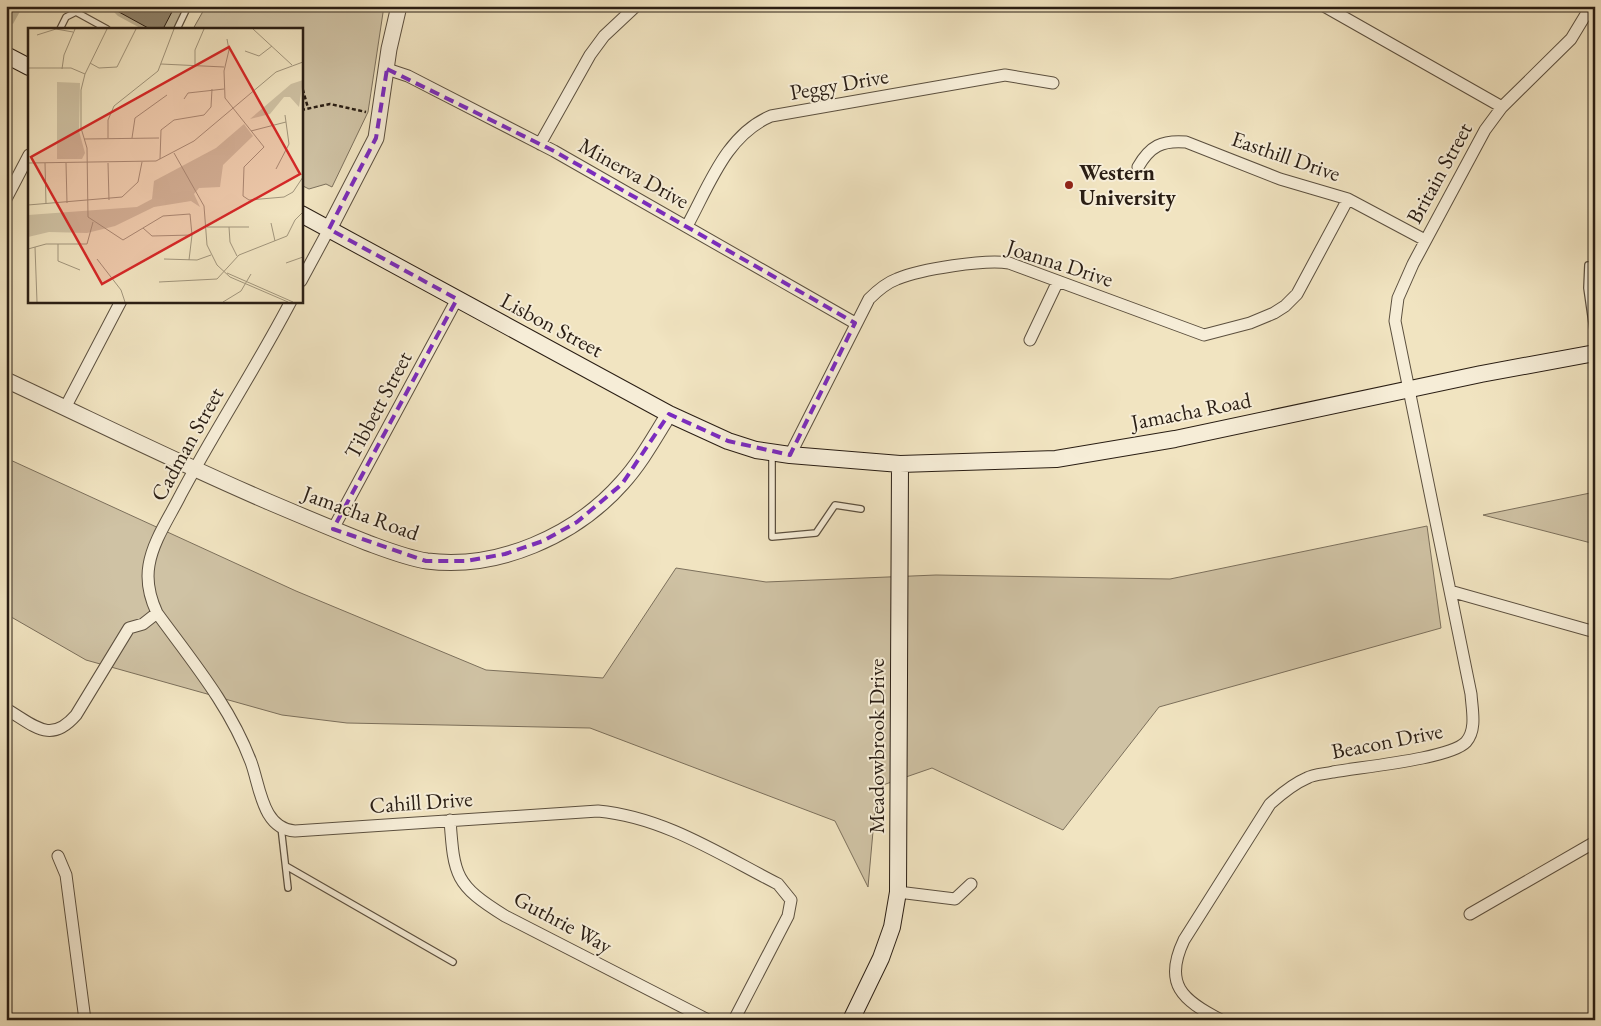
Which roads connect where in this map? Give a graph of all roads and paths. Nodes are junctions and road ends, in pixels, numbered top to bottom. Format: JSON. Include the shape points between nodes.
{"nodes":[{"id":1,"x":188,"y":6,"type":"edge"},
{"id":2,"x":399,"y":6,"type":"edge"},
{"id":3,"x":636,"y":6,"type":"edge"},
{"id":4,"x":1324,"y":6,"type":"edge"},
{"id":5,"x":1591,"y":6,"type":"edge"},
{"id":6,"x":60,"y":28,"type":"edge"},
{"id":7,"x":105,"y":28,"type":"edge"},
{"id":8,"x":177,"y":28,"type":"edge"},
{"id":9,"x":6,"y":55,"type":"edge"},
{"id":10,"x":28,"y":66,"type":"edge"},
{"id":11,"x":387,"y":69,"type":"junction"},
{"id":12,"x":1052,"y":83,"type":"dead end"},
{"id":13,"x":302,"y":87,"type":"edge"},
{"id":14,"x":1502,"y":107,"type":"junction"},
{"id":15,"x":308,"y":108,"type":"junction"},
{"id":16,"x":302,"y":110,"type":"edge"},
{"id":17,"x":367,"y":112,"type":"dead end"},
{"id":18,"x":540,"y":144,"type":"junction"},
{"id":19,"x":28,"y":158,"type":"edge"},
{"id":20,"x":1138,"y":167,"type":"dead end"},
{"id":21,"x":6,"y":198,"type":"edge"},
{"id":22,"x":1348,"y":199,"type":"junction"},
{"id":23,"x":302,"y":215,"type":"edge"},
{"id":24,"x":687,"y":226,"type":"junction"},
{"id":25,"x":329,"y":229,"type":"junction"},
{"id":26,"x":1425,"y":240,"type":"junction"},
{"id":27,"x":1588,"y":265,"type":"dead end"},
{"id":28,"x":302,"y":279,"type":"edge"},
{"id":29,"x":1058,"y":281,"type":"junction"},
{"id":30,"x":457,"y":299,"type":"junction"},
{"id":31,"x":120,"y":302,"type":"edge"},
{"id":32,"x":290,"y":302,"type":"edge"},
{"id":33,"x":855,"y":323,"type":"junction"},
{"id":34,"x":1030,"y":340,"type":"dead end"},
{"id":35,"x":1595,"y":344,"type":"edge"},
{"id":36,"x":1595,"y":353,"type":"edge"},
{"id":37,"x":6,"y":380,"type":"edge"},
{"id":38,"x":1408,"y":391,"type":"junction"},
{"id":39,"x":65,"y":408,"type":"junction"},
{"id":40,"x":669,"y":414,"type":"junction"},
{"id":41,"x":772,"y":452,"type":"junction"},
{"id":42,"x":790,"y":455,"type":"junction"},
{"id":43,"x":900,"y":464,"type":"junction"},
{"id":44,"x":195,"y":468,"type":"junction"},
{"id":45,"x":861,"y":510,"type":"dead end"},
{"id":46,"x":332,"y":529,"type":"junction"},
{"id":47,"x":1450,"y":591,"type":"junction"},
{"id":48,"x":157,"y":613,"type":"junction"},
{"id":49,"x":1595,"y":632,"type":"edge"},
{"id":50,"x":6,"y":709,"type":"edge"},
{"id":51,"x":450,"y":820,"type":"junction"},
{"id":52,"x":281,"y":828,"type":"junction"},
{"id":53,"x":1595,"y":842,"type":"edge"},
{"id":54,"x":58,"y":856,"type":"dead end"},
{"id":55,"x":286,"y":866,"type":"junction"},
{"id":56,"x":971,"y":884,"type":"dead end"},
{"id":57,"x":288,"y":888,"type":"dead end"},
{"id":58,"x":898,"y":892,"type":"junction"},
{"id":59,"x":1470,"y":914,"type":"dead end"},
{"id":60,"x":453,"y":962,"type":"dead end"},
{"id":61,"x":85,"y":1020,"type":"edge"},
{"id":62,"x":708,"y":1020,"type":"edge"},
{"id":63,"x":734,"y":1020,"type":"edge"},
{"id":64,"x":851,"y":1020,"type":"edge"},
{"id":65,"x":1221,"y":1020,"type":"edge"}],
"edges":[{"from":1,"to":8,"type":"lane"},
{"from":2,"to":11,"type":"street"},
{"from":3,"to":18,"type":"street","via":[[604,36],[590,55]]},
{"from":4,"to":14,"type":"street"},
{"from":5,"to":14,"type":"street","name":"Britain Street","via":[[1571,39]]},
{"from":6,"to":7,"type":"lane","via":[[66,16],[76,12]]},
{"from":9,"to":10,"type":"main road"},
{"from":11,"to":18,"type":"street","name":"Minerva Drive","via":[[408,76]]},
{"from":11,"to":25,"type":"street","via":[[376,138]]},
{"from":12,"to":24,"type":"street","name":"Peggy Drive","via":[[1005,75],[771,116],[736,140]]},
{"from":13,"to":15,"type":"path"},
{"from":14,"to":26,"type":"street","name":"Britain Street","via":[[1485,130]]},
{"from":15,"to":16,"type":"path"},
{"from":15,"to":17,"type":"path","via":[[330,104]]},
{"from":18,"to":24,"type":"street","name":"Minerva Drive"},
{"from":19,"to":21,"type":"street"},
{"from":20,"to":22,"type":"street","name":"Easthill Drive","via":[[1146,153],[1156,145],[1186,142],[1280,179]]},
{"from":22,"to":26,"type":"street","name":"Easthill Drive"},
{"from":22,"to":29,"type":"street","name":"Joanna Drive","via":[[1297,294],[1285,306],[1250,323],[1204,335]]},
{"from":23,"to":25,"type":"main road","name":"Lisbon Street"},
{"from":24,"to":33,"type":"street","name":"Minerva Drive"},
{"from":25,"to":28,"type":"street"},
{"from":25,"to":30,"type":"main road","name":"Lisbon Street"},
{"from":26,"to":38,"type":"street","name":"Britain Street","via":[[1398,298],[1395,321]]},
{"from":27,"to":35,"type":"lane","via":[[1586,288]]},
{"from":29,"to":33,"type":"street","name":"Joanna Drive","via":[[994,260],[914,274],[882,288],[869,299]]},
{"from":29,"to":34,"type":"street"},
{"from":30,"to":40,"type":"main road","name":"Lisbon Street"},
{"from":30,"to":46,"type":"street","name":"Tibbett Street"},
{"from":31,"to":39,"type":"street"},
{"from":32,"to":44,"type":"street","name":"Cadman Street"},
{"from":33,"to":42,"type":"street","name":"Joanna Drive"},
{"from":36,"to":38,"type":"main road","name":"Jamacha Road"},
{"from":37,"to":39,"type":"street","name":"Jamacha Road"},
{"from":38,"to":43,"type":"main road","name":"Jamacha Road","via":[[1175,439],[1056,459]]},
{"from":38,"to":47,"type":"street","name":"Beacon Drive"},
{"from":39,"to":44,"type":"street","name":"Jamacha Road"},
{"from":40,"to":41,"type":"main road","name":"Lisbon Street","via":[[728,441]]},
{"from":40,"to":46,"type":"street","name":"Jamacha Road","via":[[634,469],[608,498],[578,522],[524,548],[466,561],[426,561]]},
{"from":41,"to":42,"type":"main road","name":"Lisbon Street"},
{"from":41,"to":45,"type":"lane","via":[[772,537],[816,533],[835,505]]},
{"from":42,"to":43,"type":"main road","name":"Jamacha Road"},
{"from":43,"to":58,"type":"main road","name":"Meadowbrook Drive"},
{"from":44,"to":46,"type":"street","name":"Jamacha Road"},
{"from":44,"to":48,"type":"street","name":"Cadman Street","via":[[151,555],[149,591]]},
{"from":47,"to":49,"type":"street"},
{"from":47,"to":65,"type":"street","name":"Beacon Drive","via":[[1474,721],[1472,733],[1454,750],[1308,777],[1270,804],[1176,955],[1174,970],[1182,991],[1198,1008]]},
{"from":48,"to":50,"type":"street","via":[[143,624],[129,628],[67,726],[57,731],[46,730]]},
{"from":48,"to":52,"type":"street","via":[[224,704],[251,761],[269,814]]},
{"from":51,"to":52,"type":"street","name":"Cahill Drive","via":[[295,831]]},
{"from":51,"to":62,"type":"street","name":"Guthrie Way","via":[[453,860],[461,881],[479,900]]},
{"from":51,"to":63,"type":"street","name":"Cahill Drive","via":[[598,811],[626,814],[670,829],[778,884],[791,900],[788,916]]},
{"from":52,"to":55,"type":"lane"},
{"from":53,"to":59,"type":"street"},
{"from":54,"to":61,"type":"street","via":[[66,875]]},
{"from":55,"to":57,"type":"lane"},
{"from":55,"to":60,"type":"lane"},
{"from":56,"to":58,"type":"street","via":[[955,899]]},
{"from":58,"to":64,"type":"main road","name":"Meadowbrook Drive","via":[[892,926]]}]}
